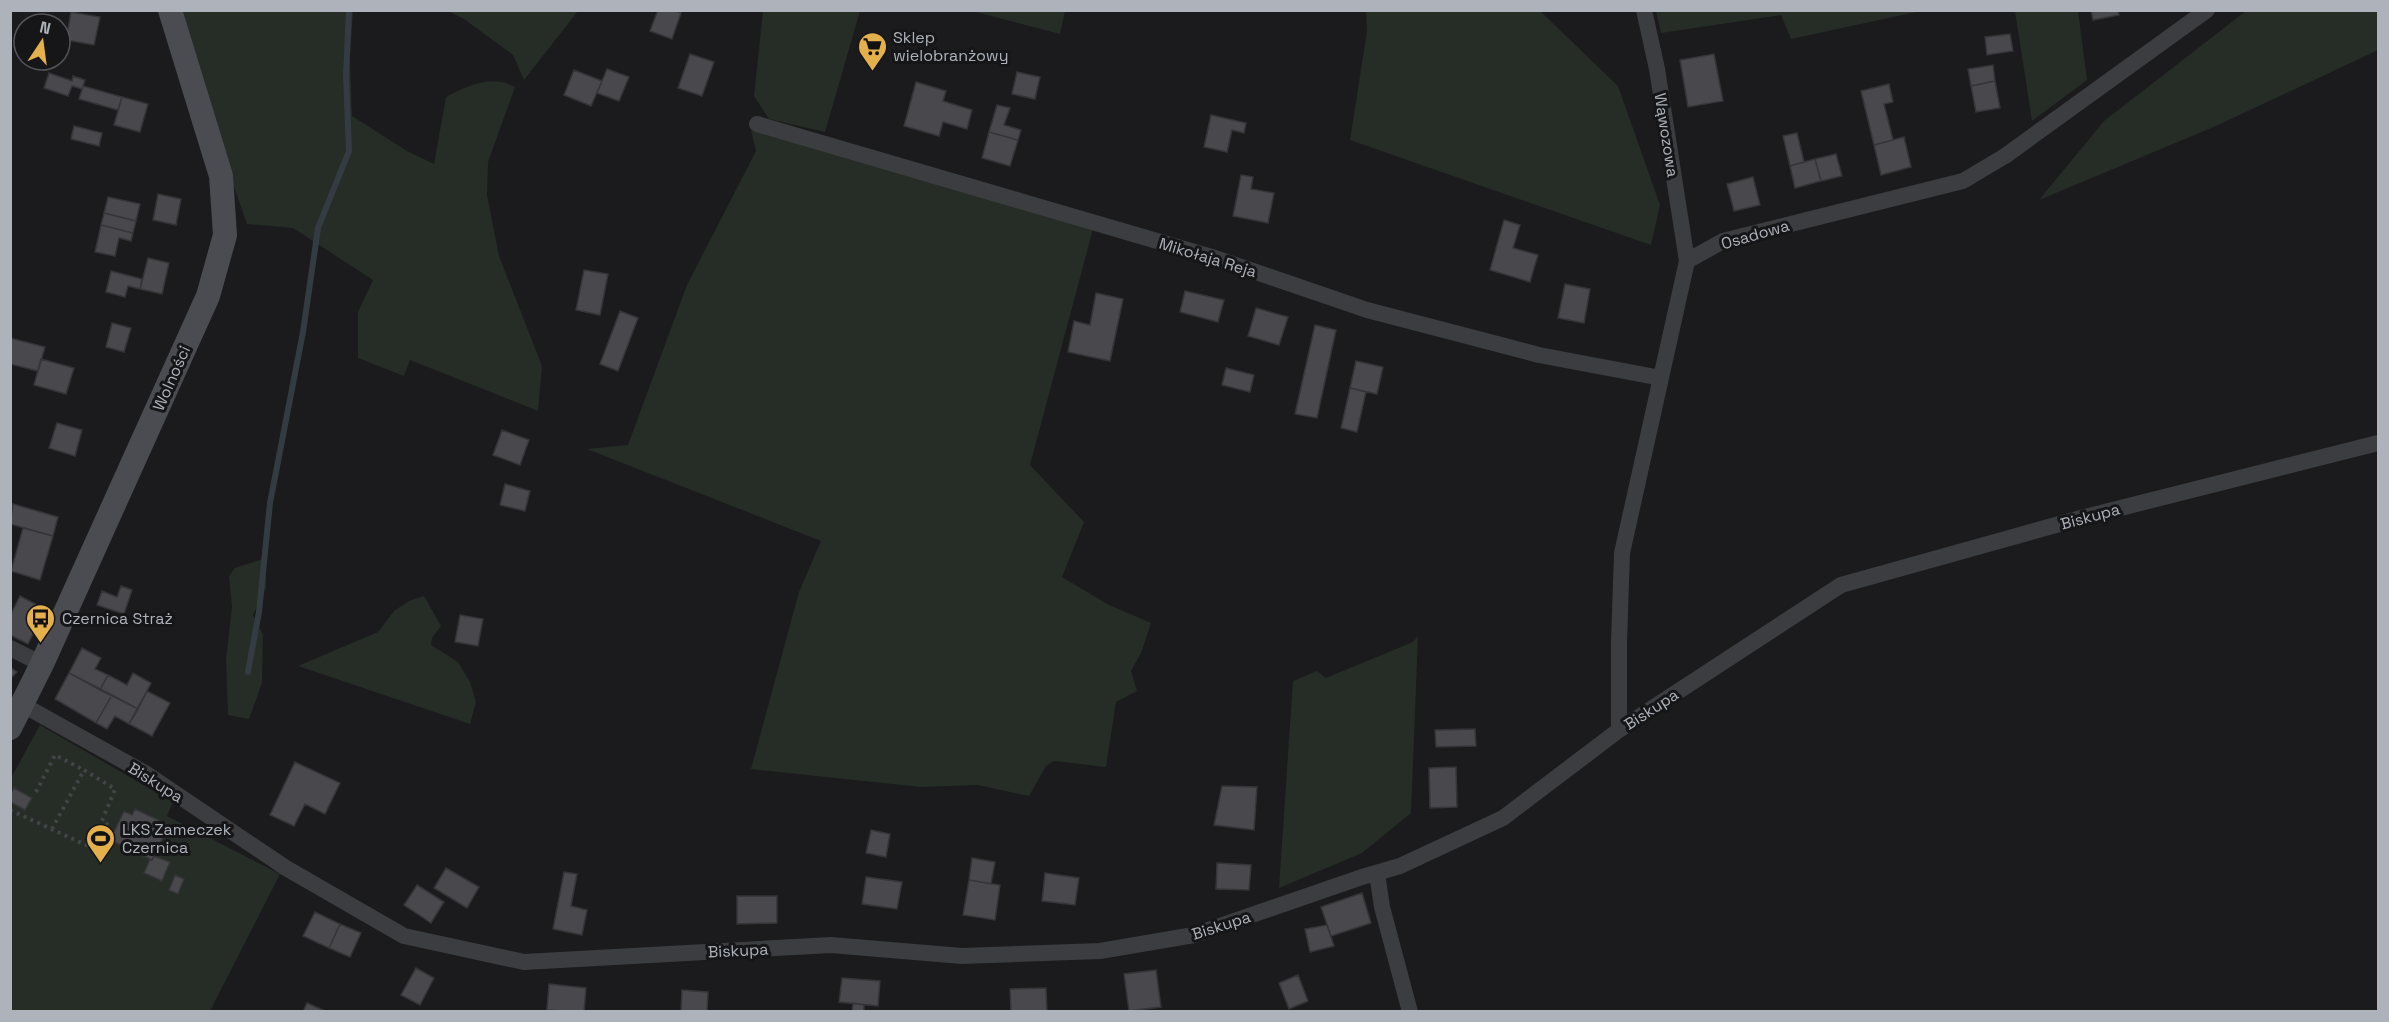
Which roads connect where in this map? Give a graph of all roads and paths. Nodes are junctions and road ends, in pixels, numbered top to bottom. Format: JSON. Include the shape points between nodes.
{"nodes":[{"id":1,"x":170,"y":10,"type":"edge"},
{"id":2,"x":1644,"y":10,"type":"edge"},
{"id":3,"x":2207,"y":10,"type":"edge"},
{"id":4,"x":757,"y":124,"type":"dead end"},
{"id":5,"x":1687,"y":261,"type":"junction"},
{"id":6,"x":1661,"y":378,"type":"junction"},
{"id":7,"x":2379,"y":443,"type":"edge"},
{"id":8,"x":10,"y":648,"type":"edge"},
{"id":9,"x":42,"y":664,"type":"junction"},
{"id":10,"x":23,"y":705,"type":"junction"},
{"id":11,"x":10,"y":728,"type":"edge"},
{"id":12,"x":1619,"y":730,"type":"junction"},
{"id":13,"x":84,"y":770,"type":"junction"},
{"id":14,"x":36,"y":792,"type":"dead end"},
{"id":15,"x":10,"y":810,"type":"edge"},
{"id":16,"x":52,"y":829,"type":"junction"},
{"id":17,"x":1377,"y":873,"type":"junction"},
{"id":18,"x":1410,"y":1011,"type":"edge"}],
"edges":[{"from":1,"to":9,"type":"street","name":"Wolności","via":[[221,176],[225,235],[208,296]]},
{"from":2,"to":5,"type":"street","name":"Wąwozowa"},
{"from":3,"to":5,"type":"street","name":"Osadowa","via":[[2005,156],[1963,181],[1723,241]]},
{"from":4,"to":6,"type":"street","name":"Mikołaja Reja","via":[[1215,258],[1367,310],[1539,356]]},
{"from":5,"to":6,"type":"street"},
{"from":6,"to":12,"type":"street","via":[[1622,553]]},
{"from":7,"to":12,"type":"street","name":"Biskupa","via":[[2081,518],[1841,585]]},
{"from":8,"to":9,"type":"street"},
{"from":9,"to":10,"type":"street","name":"Wolności"},
{"from":10,"to":11,"type":"street","name":"Wolności"},
{"from":10,"to":17,"type":"street","name":"Biskupa","via":[[145,773],[286,868],[404,936],[524,962],[831,945],[962,956],[1100,951],[1194,935]]},
{"from":12,"to":17,"type":"street","name":"Biskupa","via":[[1503,818]]},
{"from":13,"to":14,"type":"path","via":[[55,755]]},
{"from":13,"to":16,"type":"path"},
{"from":13,"to":16,"type":"path","via":[[115,789],[102,821],[110,825],[99,851]]},
{"from":15,"to":16,"type":"path"},
{"from":17,"to":18,"type":"street","via":[[1382,907]]}]}
